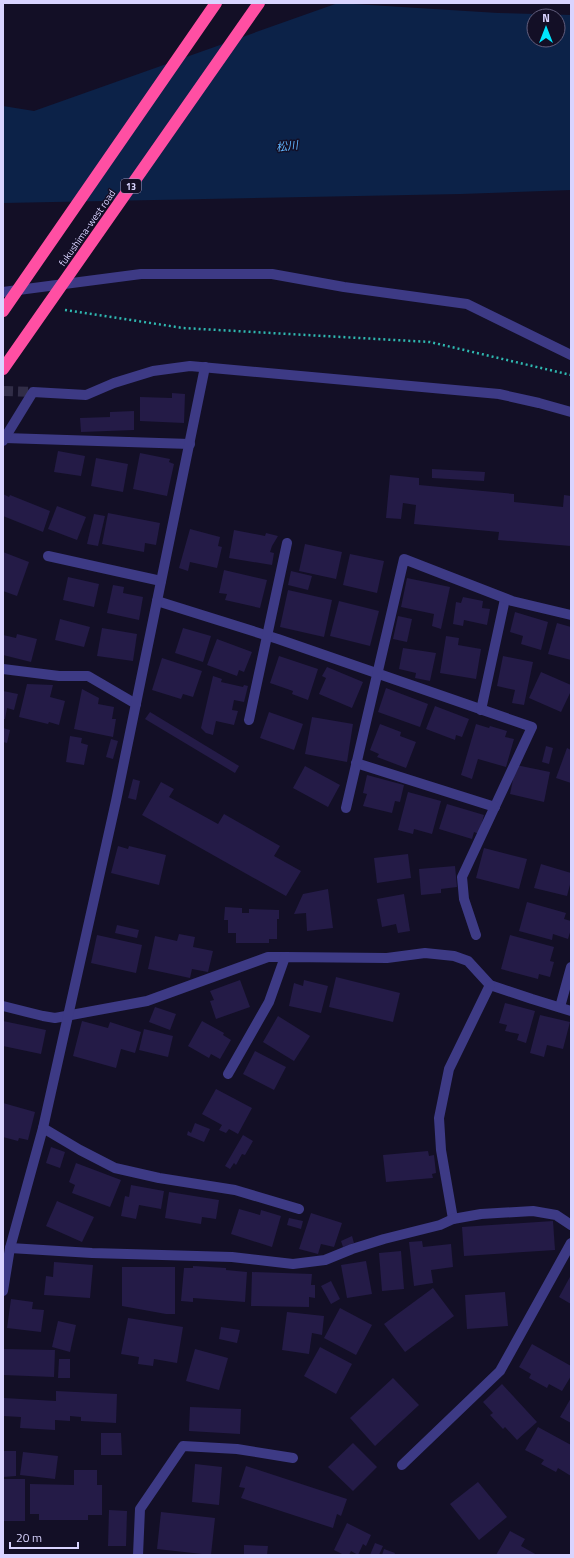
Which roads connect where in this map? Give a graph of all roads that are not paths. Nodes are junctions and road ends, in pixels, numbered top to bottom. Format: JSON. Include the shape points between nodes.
{"nodes":[{"id":1,"x":216,"y":3,"type":"edge"},
{"id":2,"x":259,"y":3,"type":"edge"},
{"id":3,"x":3,"y":292,"type":"edge"},
{"id":4,"x":3,"y":311,"type":"edge"},
{"id":5,"x":571,"y":355,"type":"edge"},
{"id":6,"x":205,"y":367,"type":"junction"},
{"id":7,"x":3,"y":369,"type":"edge"},
{"id":8,"x":571,"y":412,"type":"edge"},
{"id":9,"x":4,"y":439,"type":"edge"},
{"id":10,"x":190,"y":444,"type":"junction"},
{"id":11,"x":287,"y":543,"type":"dead end"},
{"id":12,"x":48,"y":556,"type":"dead end"},
{"id":13,"x":161,"y":581,"type":"junction"},
{"id":14,"x":505,"y":599,"type":"junction"},
{"id":15,"x":157,"y":601,"type":"junction"},
{"id":16,"x":571,"y":615,"type":"edge"},
{"id":17,"x":266,"y":635,"type":"junction"},
{"id":18,"x":3,"y":669,"type":"edge"},
{"id":19,"x":376,"y":674,"type":"junction"},
{"id":20,"x":136,"y":704,"type":"junction"},
{"id":21,"x":482,"y":710,"type":"junction"},
{"id":22,"x":249,"y":720,"type":"dead end"},
{"id":23,"x":356,"y":763,"type":"junction"},
{"id":24,"x":495,"y":807,"type":"junction"},
{"id":25,"x":346,"y":808,"type":"dead end"},
{"id":26,"x":476,"y":935,"type":"dead end"},
{"id":27,"x":285,"y":957,"type":"junction"},
{"id":28,"x":571,"y":967,"type":"edge"},
{"id":29,"x":490,"y":985,"type":"junction"},
{"id":30,"x":3,"y":1006,"type":"edge"},
{"id":31,"x":560,"y":1007,"type":"junction"},
{"id":32,"x":571,"y":1011,"type":"edge"},
{"id":33,"x":67,"y":1015,"type":"junction"},
{"id":34,"x":228,"y":1074,"type":"dead end"},
{"id":35,"x":43,"y":1128,"type":"junction"},
{"id":36,"x":299,"y":1209,"type":"dead end"},
{"id":37,"x":452,"y":1219,"type":"junction"},
{"id":38,"x":571,"y":1225,"type":"edge"},
{"id":39,"x":571,"y":1243,"type":"edge"},
{"id":40,"x":10,"y":1248,"type":"junction"},
{"id":41,"x":3,"y":1290,"type":"edge"},
{"id":42,"x":292,"y":1458,"type":"dead end"},
{"id":43,"x":402,"y":1465,"type":"dead end"},
{"id":44,"x":138,"y":1555,"type":"edge"}],
"edges":[{"from":1,"to":4,"type":"highway","bridge":true},
{"from":2,"to":7,"type":"highway","name":"fukushima-west road","number":"13","bridge":true},
{"from":3,"to":5,"type":"street","via":[[141,274],[272,274],[467,304]]},
{"from":6,"to":8,"type":"street","via":[[499,394]]},
{"from":6,"to":9,"type":"street","via":[[190,366],[152,371],[114,383],[86,396],[33,392]]},
{"from":6,"to":10,"type":"street"},
{"from":9,"to":10,"type":"street"},
{"from":10,"to":13,"type":"street"},
{"from":11,"to":17,"type":"street"},
{"from":12,"to":13,"type":"street"},
{"from":13,"to":15,"type":"street"},
{"from":14,"to":16,"type":"street"},
{"from":14,"to":19,"type":"street","via":[[404,559]]},
{"from":14,"to":21,"type":"street"},
{"from":15,"to":17,"type":"street"},
{"from":15,"to":20,"type":"street"},
{"from":17,"to":19,"type":"street"},
{"from":17,"to":22,"type":"street"},
{"from":18,"to":20,"type":"street","via":[[58,676],[88,676]]},
{"from":19,"to":21,"type":"street"},
{"from":19,"to":23,"type":"street"},
{"from":20,"to":33,"type":"street"},
{"from":21,"to":24,"type":"street","via":[[532,727]]},
{"from":23,"to":24,"type":"street"},
{"from":23,"to":25,"type":"street"},
{"from":24,"to":26,"type":"street","via":[[462,877],[464,899]]},
{"from":27,"to":29,"type":"street","via":[[387,958],[425,953],[454,956],[468,962]]},
{"from":27,"to":33,"type":"street","via":[[268,957],[147,1001]]},
{"from":27,"to":34,"type":"street","via":[[269,1002]]},
{"from":28,"to":31,"type":"street"},
{"from":29,"to":31,"type":"street"},
{"from":29,"to":37,"type":"street","via":[[449,1069],[439,1118],[441,1150]]},
{"from":30,"to":33,"type":"street","via":[[55,1018]]},
{"from":31,"to":32,"type":"street"},
{"from":33,"to":35,"type":"street"},
{"from":35,"to":36,"type":"street","via":[[115,1168],[235,1190]]},
{"from":35,"to":40,"type":"street"},
{"from":37,"to":38,"type":"street","via":[[482,1214],[533,1211],[556,1215]]},
{"from":37,"to":40,"type":"street","via":[[440,1225],[352,1249],[325,1260],[293,1264],[232,1257]]},
{"from":39,"to":43,"type":"street","via":[[500,1371]]},
{"from":40,"to":41,"type":"street"},
{"from":42,"to":44,"type":"street","via":[[237,1448],[183,1446],[140,1510]]}]}
